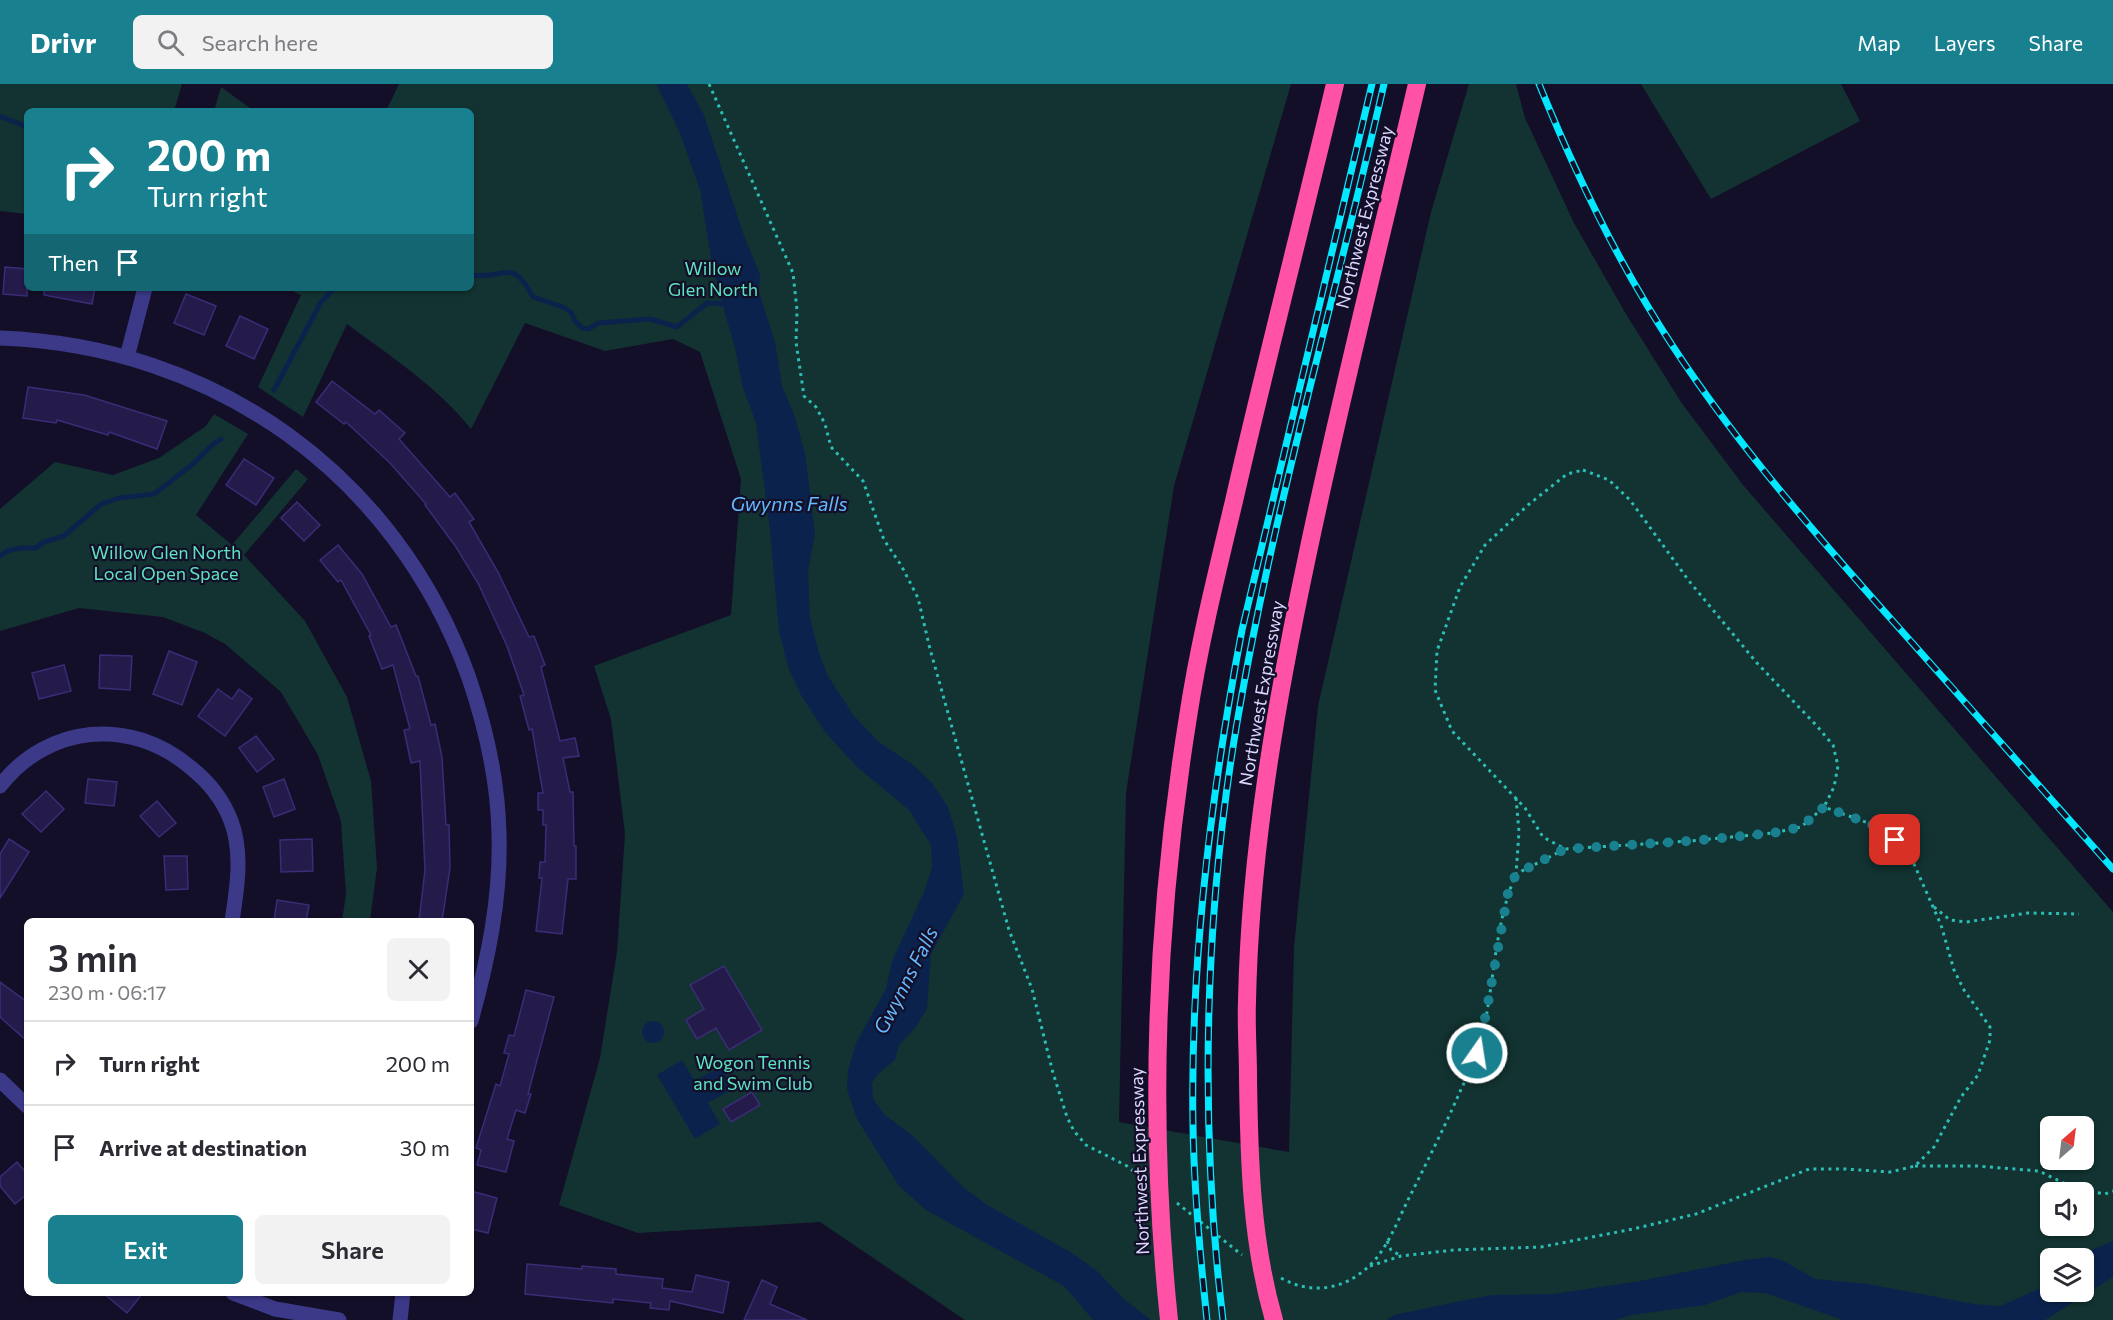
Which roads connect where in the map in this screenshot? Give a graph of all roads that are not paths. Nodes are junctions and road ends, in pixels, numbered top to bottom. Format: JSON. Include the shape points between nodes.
{"nodes":[{"id":1,"x":1335,"y":84,"type":"edge"},
{"id":2,"x":1417,"y":84,"type":"edge"},
{"id":3,"x":145,"y":291,"type":"edge"},
{"id":4,"x":0,"y":338,"type":"edge"},
{"id":5,"x":127,"y":357,"type":"junction"},
{"id":6,"x":0,"y":786,"type":"edge"},
{"id":7,"x":232,"y":918,"type":"edge"},
{"id":8,"x":474,"y":1010,"type":"edge"},
{"id":9,"x":0,"y":1080,"type":"edge"},
{"id":10,"x":24,"y":1103,"type":"edge"},
{"id":11,"x":242,"y":1296,"type":"edge"},
{"id":12,"x":403,"y":1296,"type":"edge"},
{"id":13,"x":339,"y":1320,"type":"edge"},
{"id":14,"x":400,"y":1320,"type":"edge"},
{"id":15,"x":1169,"y":1320,"type":"edge"},
{"id":16,"x":1274,"y":1320,"type":"edge"}],
"edges":[{"from":1,"to":15,"type":"highway","name":"Northwest Expressway","via":[[1206,621],[1172,827],[1159,995],[1156,1120]]},
{"from":2,"to":16,"type":"highway","name":"Northwest Expressway","via":[[1334,430],[1289,641],[1258,837],[1247,1000],[1248,1092],[1254,1222]]},
{"from":3,"to":5,"type":"street"},
{"from":4,"to":5,"type":"street"},
{"from":5,"to":8,"type":"street","via":[[207,388],[283,430],[349,485],[379,518],[431,593],[458,648],[479,707],[493,769],[499,834],[498,888]]},
{"from":6,"to":7,"type":"street","via":[[25,760],[74,736],[129,735],[179,757],[218,795],[231,822],[237,850]]},
{"from":9,"to":10,"type":"street"},
{"from":11,"to":13,"type":"street","via":[[275,1309]]},
{"from":12,"to":14,"type":"street"}]}
